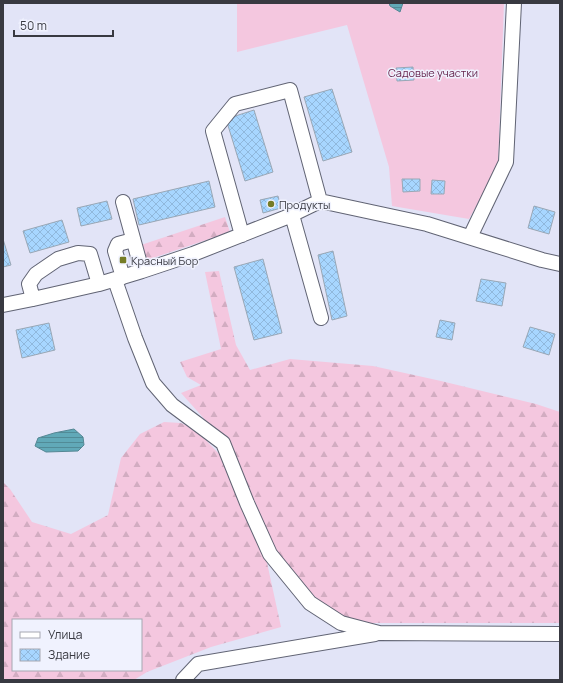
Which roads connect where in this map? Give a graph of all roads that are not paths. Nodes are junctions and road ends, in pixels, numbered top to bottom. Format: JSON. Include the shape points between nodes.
{"nodes":[{"id":1,"x":514,"y":3,"type":"edge"},
{"id":2,"x":320,"y":201,"type":"junction"},
{"id":3,"x":122,"y":202,"type":"dead end"},
{"id":4,"x":292,"y":215,"type":"junction"},
{"id":5,"x":242,"y":235,"type":"junction"},
{"id":6,"x":470,"y":237,"type":"junction"},
{"id":7,"x":133,"y":240,"type":"junction"},
{"id":8,"x":560,"y":264,"type":"edge"},
{"id":9,"x":142,"y":271,"type":"junction"},
{"id":10,"x":119,"y":278,"type":"junction"},
{"id":11,"x":99,"y":284,"type":"junction"},
{"id":12,"x":33,"y":299,"type":"junction"},
{"id":13,"x":3,"y":305,"type":"edge"},
{"id":14,"x":321,"y":318,"type":"dead end"},
{"id":15,"x":379,"y":633,"type":"junction"},
{"id":16,"x":560,"y":634,"type":"edge"},
{"id":17,"x":183,"y":680,"type":"edge"}],
"edges":[{"from":1,"to":6,"type":"street","via":[[506,162]]},
{"from":2,"to":4,"type":"street"},
{"from":2,"to":5,"type":"street","via":[[290,90],[236,104],[213,131]]},
{"from":2,"to":6,"type":"street","via":[[427,224]]},
{"from":3,"to":7,"type":"street"},
{"from":4,"to":5,"type":"street"},
{"from":4,"to":14,"type":"street"},
{"from":5,"to":9,"type":"street"},
{"from":6,"to":8,"type":"street"},
{"from":7,"to":9,"type":"street"},
{"from":7,"to":10,"type":"street","via":[[118,244],[115,252]]},
{"from":9,"to":10,"type":"street"},
{"from":10,"to":11,"type":"street"},
{"from":10,"to":15,"type":"street","via":[[135,338],[153,383],[172,405],[223,443],[270,554],[310,603],[341,623]]},
{"from":11,"to":12,"type":"street"},
{"from":11,"to":12,"type":"street","via":[[90,254],[78,253],[58,259],[36,274],[29,284]]},
{"from":12,"to":13,"type":"street"},
{"from":15,"to":16,"type":"street"},
{"from":15,"to":17,"type":"street","via":[[198,664]]}]}
